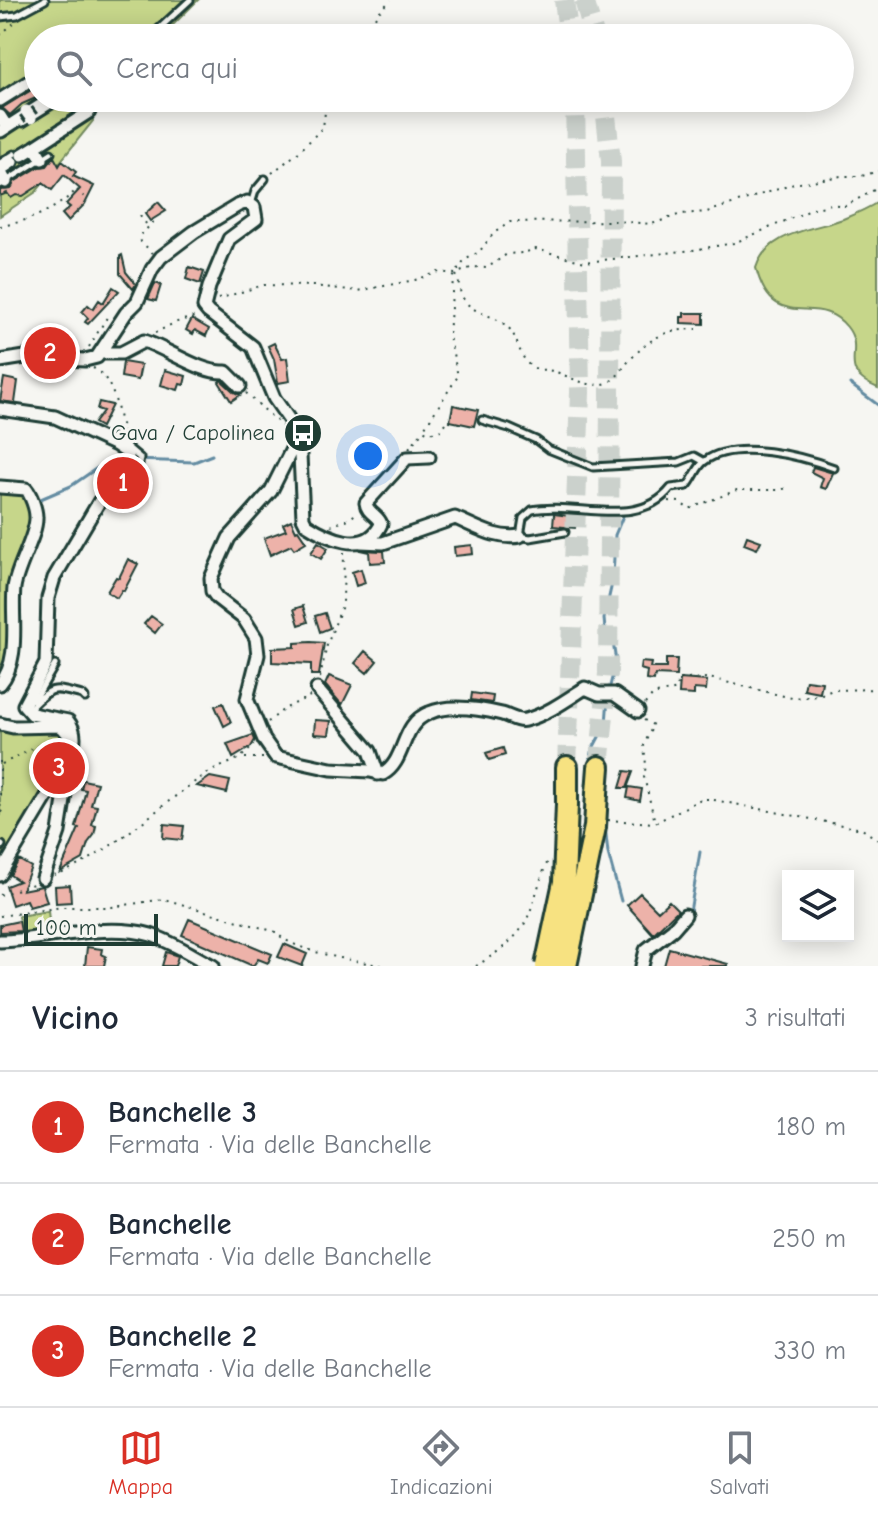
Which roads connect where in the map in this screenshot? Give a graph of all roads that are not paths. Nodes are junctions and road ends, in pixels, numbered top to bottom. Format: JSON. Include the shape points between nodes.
{"nodes":[{"id":1,"x":45,"y":0,"type":"edge"},
{"id":2,"x":190,"y":0,"type":"edge"},
{"id":3,"x":0,"y":17,"type":"edge"},
{"id":4,"x":164,"y":24,"type":"edge"},
{"id":5,"x":24,"y":85,"type":"edge"},
{"id":6,"x":0,"y":100,"type":"edge"},
{"id":7,"x":30,"y":112,"type":"edge"},
{"id":8,"x":35,"y":112,"type":"edge"},
{"id":9,"x":89,"y":112,"type":"dead end"},
{"id":10,"x":27,"y":117,"type":"dead end"},
{"id":11,"x":2,"y":127,"type":"edge"},
{"id":12,"x":35,"y":147,"type":"junction"},
{"id":13,"x":46,"y":156,"type":"joint"},
{"id":14,"x":12,"y":159,"type":"edge"},
{"id":15,"x":2,"y":177,"type":"edge"},
{"id":16,"x":265,"y":179,"type":"road end"},
{"id":17,"x":251,"y":204,"type":"junction"},
{"id":18,"x":102,"y":353,"type":"junction"},
{"id":19,"x":0,"y":361,"type":"edge"},
{"id":20,"x":240,"y":386,"type":"road end"},
{"id":21,"x":0,"y":409,"type":"edge"},
{"id":22,"x":482,"y":420,"type":"dead end"},
{"id":23,"x":297,"y":431,"type":"junction"},
{"id":24,"x":115,"y":437,"type":"dead end"},
{"id":25,"x":429,"y":457,"type":"dead end"},
{"id":26,"x":703,"y":461,"type":"junction"},
{"id":27,"x":834,"y":468,"type":"dead end"},
{"id":28,"x":127,"y":472,"type":"junction"},
{"id":29,"x":0,"y":487,"type":"edge"},
{"id":30,"x":565,"y":532,"type":"dead end"},
{"id":31,"x":520,"y":536,"type":"junction"},
{"id":32,"x":356,"y":542,"type":"junction"},
{"id":33,"x":55,"y":665,"type":"dead end"},
{"id":34,"x":0,"y":684,"type":"edge"},
{"id":35,"x":317,"y":689,"type":"road end"},
{"id":36,"x":85,"y":698,"type":"dead end"},
{"id":37,"x":32,"y":710,"type":"junction"},
{"id":38,"x":638,"y":711,"type":"road end"},
{"id":39,"x":0,"y":724,"type":"edge"},
{"id":40,"x":71,"y":756,"type":"junction"},
{"id":41,"x":567,"y":767,"type":"tunnel mouth"},
{"id":42,"x":599,"y":767,"type":"tunnel mouth"},
{"id":43,"x":378,"y":774,"type":"junction"},
{"id":44,"x":0,"y":875,"type":"edge"},
{"id":45,"x":43,"y":878,"type":"road end"},
{"id":46,"x":685,"y":915,"type":"dead end"},
{"id":47,"x":0,"y":941,"type":"edge"},
{"id":48,"x":213,"y":966,"type":"edge"},
{"id":49,"x":546,"y":966,"type":"edge"},
{"id":50,"x":566,"y":966,"type":"edge"},
{"id":51,"x":642,"y":966,"type":"edge"}],
"edges":[{"from":1,"to":3,"type":"lane","via":[[17,15]]},
{"from":2,"to":4,"type":"lane"},
{"from":5,"to":6,"type":"street"},
{"from":7,"to":11,"type":"street"},
{"from":8,"to":10,"type":"lane"},
{"from":9,"to":12,"type":"street"},
{"from":12,"to":13,"type":"street"},
{"from":12,"to":14,"type":"street"},
{"from":13,"to":15,"type":"lane"},
{"from":14,"to":15,"type":"street"},
{"from":16,"to":17,"type":"lane"},
{"from":17,"to":18,"type":"street","via":[[243,202],[161,257]]},
{"from":17,"to":23,"type":"street","via":[[256,219],[229,239],[205,307],[253,347],[274,398]]},
{"from":18,"to":19,"type":"street","via":[[85,360]]},
{"from":18,"to":20,"type":"street","via":[[126,352],[144,341],[226,372]]},
{"from":21,"to":28,"type":"street","via":[[55,417],[86,430],[126,452]]},
{"from":22,"to":26,"type":"lane","via":[[593,467],[679,462],[694,456]]},
{"from":23,"to":32,"type":"street","via":[[303,518],[341,543]]},
{"from":23,"to":43,"type":"street","via":[[271,491],[229,538],[211,578],[212,591],[244,619],[256,638],[258,655],[247,699],[270,750],[279,758]]},
{"from":24,"to":28,"type":"lane","via":[[139,455],[138,469]]},
{"from":25,"to":32,"type":"street","via":[[407,458],[366,503],[380,528]]},
{"from":26,"to":27,"type":"lane","via":[[752,449]]},
{"from":26,"to":31,"type":"lane","via":[[687,486],[617,513],[532,510],[523,518]]},
{"from":28,"to":37,"type":"street","via":[[99,502],[50,588],[46,663],[24,705]]},
{"from":29,"to":34,"type":"street","via":[[26,489],[36,518],[17,570],[13,654]]},
{"from":30,"to":31,"type":"lane"},
{"from":31,"to":32,"type":"street","via":[[495,536],[455,518],[383,543]]},
{"from":33,"to":37,"type":"lane"},
{"from":35,"to":43,"type":"street","via":[[370,751]]},
{"from":36,"to":37,"type":"lane","via":[[54,688]]},
{"from":37,"to":40,"type":"street","via":[[68,721],[74,739]]},
{"from":38,"to":43,"type":"street","via":[[614,694],[587,688],[526,720],[494,712],[436,710],[413,723],[393,766]]},
{"from":39,"to":40,"type":"street","via":[[61,726],[68,734]]},
{"from":40,"to":44,"type":"street"},
{"from":40,"to":45,"type":"street","via":[[60,825]]},
{"from":41,"to":49,"type":"highway","bridge":true,"via":[[564,882]]},
{"from":42,"to":50,"type":"highway","bridge":true,"via":[[595,827]]},
{"from":46,"to":51,"type":"street","via":[[646,950]]},
{"from":47,"to":48,"type":"street","via":[[133,933],[162,939]]}]}
